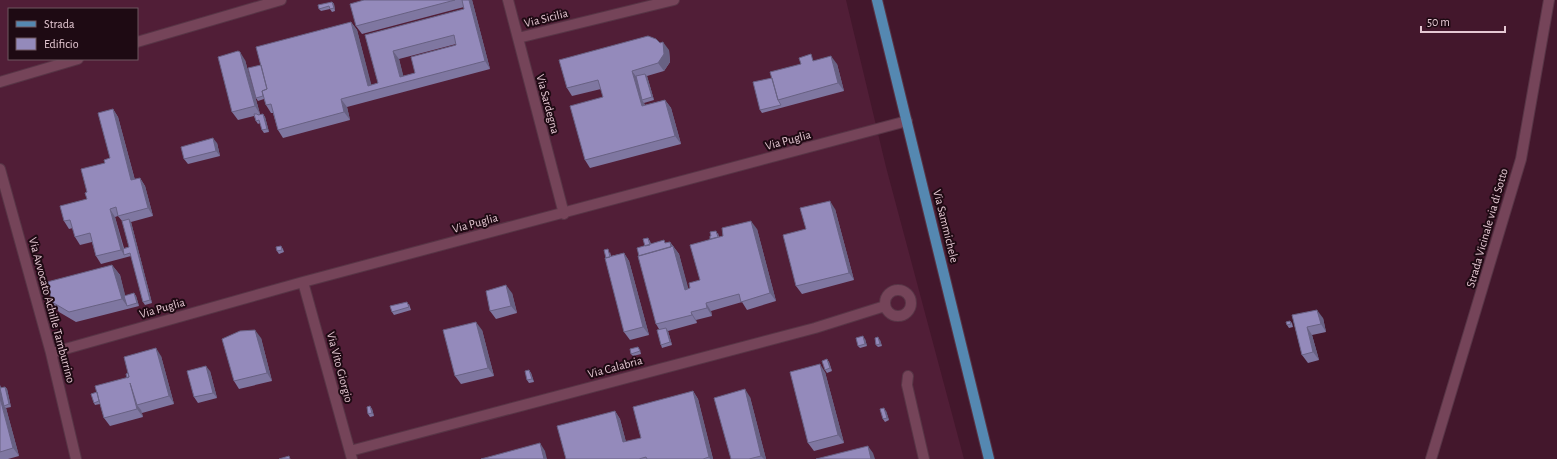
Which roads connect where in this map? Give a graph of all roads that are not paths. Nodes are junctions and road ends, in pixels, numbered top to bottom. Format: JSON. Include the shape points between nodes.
{"nodes":[{"id":1,"x":281,"y":0,"type":"edge"},
{"id":2,"x":508,"y":0,"type":"edge"},
{"id":3,"x":674,"y":0,"type":"edge"},
{"id":4,"x":877,"y":0,"type":"edge"},
{"id":5,"x":1549,"y":0,"type":"edge"},
{"id":6,"x":518,"y":38,"type":"junction"},
{"id":7,"x":138,"y":42,"type":"edge"},
{"id":8,"x":75,"y":60,"type":"edge"},
{"id":9,"x":0,"y":82,"type":"edge"},
{"id":10,"x":907,"y":121,"type":"junction"},
{"id":11,"x":0,"y":169,"type":"edge"},
{"id":12,"x":564,"y":214,"type":"junction"},
{"id":13,"x":303,"y":282,"type":"junction"},
{"id":14,"x":885,"y":306,"type":"dead end"},
{"id":15,"x":51,"y":353,"type":"junction"},
{"id":16,"x":908,"y":376,"type":"dead end"},
{"id":17,"x":351,"y":455,"type":"edge"},
{"id":18,"x":76,"y":459,"type":"edge"},
{"id":19,"x":924,"y":459,"type":"edge"},
{"id":20,"x":989,"y":459,"type":"edge"},
{"id":21,"x":1431,"y":459,"type":"edge"}],
"edges":[{"from":1,"to":7,"type":"street"},
{"from":2,"to":6,"type":"street","name":"Via Sardegna"},
{"from":3,"to":6,"type":"street","name":"Via Sicilia"},
{"from":4,"to":10,"type":"main road","name":"Via Sammichele"},
{"from":5,"to":21,"type":"street","name":"Strada Vicinale via di Sotto","via":[[1521,159]]},
{"from":6,"to":12,"type":"street","name":"Via Sardegna"},
{"from":8,"to":9,"type":"street"},
{"from":10,"to":12,"type":"street","name":"Via Puglia"},
{"from":10,"to":20,"type":"main road","name":"Via Sammichele"},
{"from":11,"to":15,"type":"street","name":"Via Avvocato Achille Tamburrino"},
{"from":12,"to":13,"type":"street","name":"Via Puglia"},
{"from":13,"to":15,"type":"street","name":"Via Puglia"},
{"from":13,"to":17,"type":"street","name":"Via Vito Giorgio"},
{"from":14,"to":17,"type":"street","name":"Via Calabria","via":[[815,328]]},
{"from":15,"to":18,"type":"street","name":"Via Avvocato Achille Tamburrino"},
{"from":16,"to":19,"type":"street","via":[[906,385]]}]}
